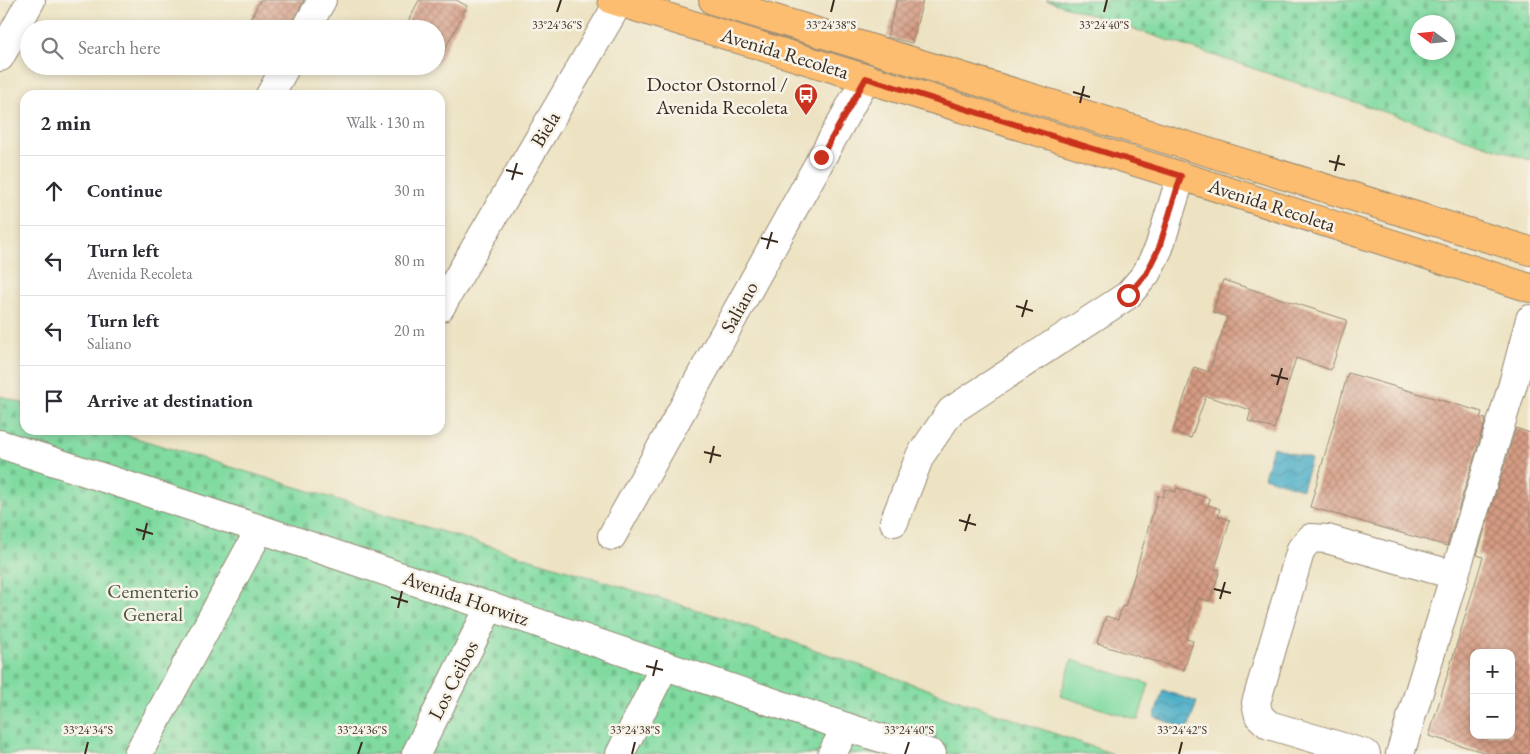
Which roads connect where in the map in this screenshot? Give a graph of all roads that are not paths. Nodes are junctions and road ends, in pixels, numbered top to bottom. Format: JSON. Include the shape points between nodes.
{"nodes":[{"id":1,"x":31,"y":0,"type":"edge"},
{"id":2,"x":322,"y":0,"type":"edge"},
{"id":3,"x":713,"y":0,"type":"edge"},
{"id":4,"x":616,"y":1,"type":"edge"},
{"id":5,"x":20,"y":20,"type":"edge"},
{"id":6,"x":20,"y":20,"type":"edge"},
{"id":7,"x":311,"y":20,"type":"edge"},
{"id":8,"x":0,"y":57,"type":"edge"},
{"id":9,"x":281,"y":75,"type":"edge"},
{"id":10,"x":866,"y":78,"type":"junction"},
{"id":11,"x":273,"y":90,"type":"edge"},
{"id":12,"x":1181,"y":176,"type":"junction"},
{"id":13,"x":1530,"y":251,"type":"edge"},
{"id":14,"x":1530,"y":288,"type":"edge"},
{"id":15,"x":445,"y":299,"type":"edge"},
{"id":16,"x":1530,"y":319,"type":"edge"},
{"id":17,"x":0,"y":444,"type":"edge"},
{"id":18,"x":894,"y":522,"type":"dead end"},
{"id":19,"x":260,"y":528,"type":"junction"},
{"id":20,"x":612,"y":536,"type":"dead end"},
{"id":21,"x":1454,"y":575,"type":"junction"},
{"id":22,"x":490,"y":606,"type":"junction"},
{"id":23,"x":665,"y":664,"type":"junction"},
{"id":24,"x":846,"y":727,"type":"junction"},
{"id":25,"x":138,"y":754,"type":"edge"},
{"id":26,"x":416,"y":754,"type":"edge"},
{"id":27,"x":620,"y":754,"type":"edge"},
{"id":28,"x":832,"y":754,"type":"edge"},
{"id":29,"x":932,"y":754,"type":"edge"},
{"id":30,"x":1366,"y":754,"type":"edge"},
{"id":31,"x":1400,"y":754,"type":"edge"}],
"edges":[{"from":1,"to":5,"type":"street"},
{"from":2,"to":7,"type":"street"},
{"from":3,"to":13,"type":"main road","name":"Avenida Recoleta"},
{"from":4,"to":10,"type":"main road","name":"Avenida Recoleta"},
{"from":4,"to":15,"type":"street","name":"Biela"},
{"from":6,"to":8,"type":"street"},
{"from":9,"to":11,"type":"street"},
{"from":10,"to":12,"type":"main road","name":"Avenida Recoleta"},
{"from":10,"to":20,"type":"street","name":"Saliano"},
{"from":12,"to":14,"type":"main road","name":"Avenida Recoleta"},
{"from":12,"to":18,"type":"street","via":[[1159,248],[1146,274],[1128,295],[951,411],[920,456]]},
{"from":16,"to":21,"type":"street"},
{"from":17,"to":19,"type":"street","name":"Avenida Horwitz"},
{"from":19,"to":22,"type":"street","name":"Avenida Horwitz"},
{"from":19,"to":25,"type":"street"},
{"from":21,"to":30,"type":"street","via":[[1327,538],[1311,538],[1301,549],[1256,703],[1259,716],[1269,725]]},
{"from":21,"to":31,"type":"street"},
{"from":22,"to":23,"type":"street","name":"Avenida Horwitz"},
{"from":22,"to":26,"type":"street","name":"Los Ceibos"},
{"from":23,"to":24,"type":"street","name":"Avenida Horwitz"},
{"from":23,"to":27,"type":"street"},
{"from":24,"to":28,"type":"street"},
{"from":24,"to":29,"type":"street","name":"Avenida Horwitz"}]}
